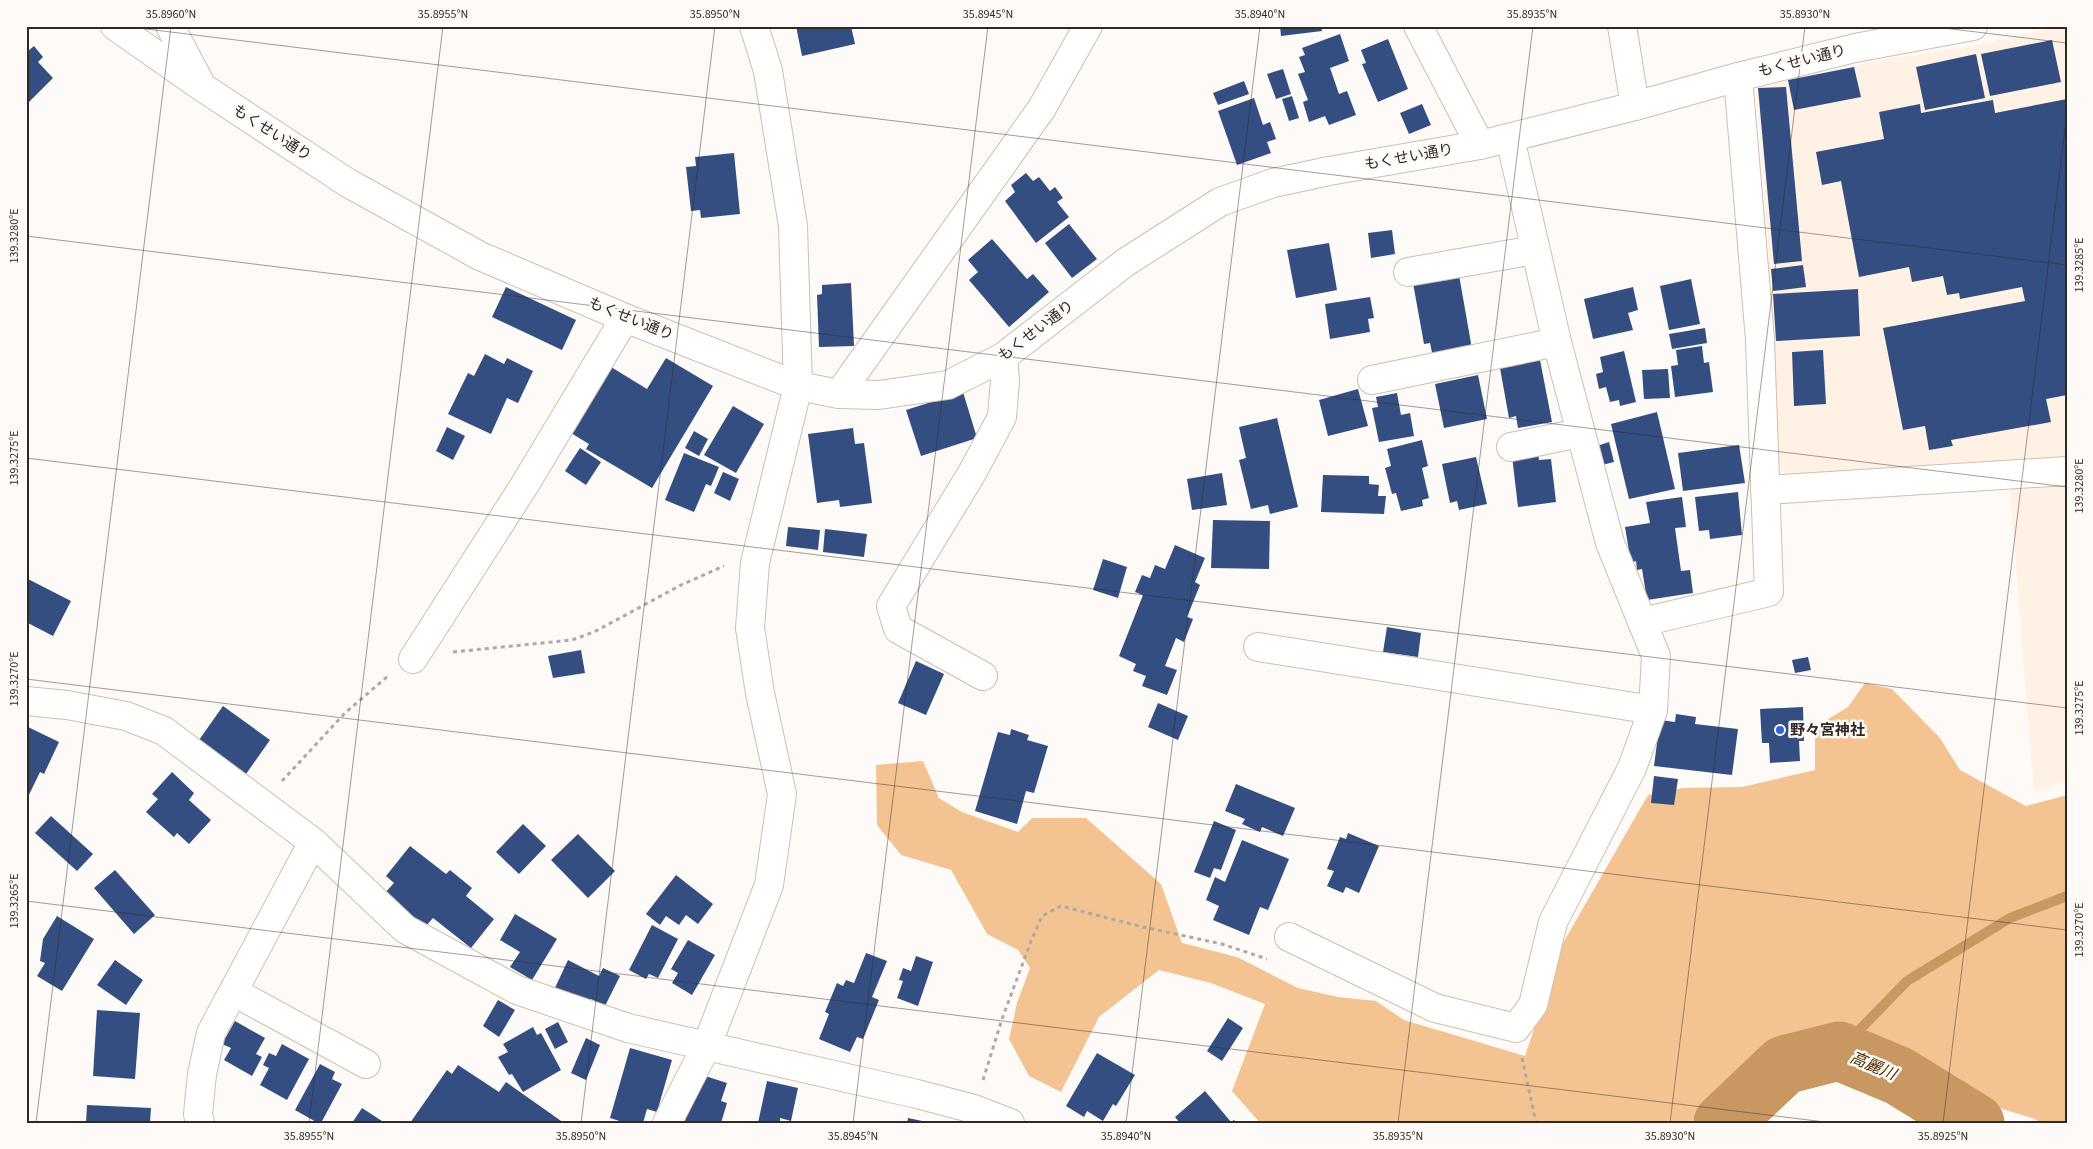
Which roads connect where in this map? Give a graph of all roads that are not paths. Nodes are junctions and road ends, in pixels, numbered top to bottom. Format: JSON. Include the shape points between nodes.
{"nodes":[{"id":1,"x":115,"y":26,"type":"edge"},
{"id":2,"x":170,"y":26,"type":"edge"},
{"id":3,"x":754,"y":26,"type":"edge"},
{"id":4,"x":1088,"y":26,"type":"edge"},
{"id":5,"x":1418,"y":26,"type":"edge"},
{"id":6,"x":1622,"y":26,"type":"edge"},
{"id":7,"x":1974,"y":26,"type":"edge"},
{"id":8,"x":1738,"y":77,"type":"junction"},
{"id":9,"x":202,"y":87,"type":"junction"},
{"id":10,"x":1634,"y":106,"type":"junction"},
{"id":11,"x":1510,"y":138,"type":"junction"},
{"id":12,"x":1480,"y":145,"type":"junction"},
{"id":13,"x":1535,"y":250,"type":"junction"},
{"id":14,"x":1408,"y":272,"type":"dead end"},
{"id":15,"x":625,"y":318,"type":"junction"},
{"id":16,"x":1557,"y":342,"type":"junction"},
{"id":17,"x":1003,"y":357,"type":"junction"},
{"id":18,"x":1372,"y":380,"type":"dead end"},
{"id":19,"x":798,"y":386,"type":"junction"},
{"id":20,"x":839,"y":394,"type":"junction"},
{"id":21,"x":1580,"y":433,"type":"junction"},
{"id":22,"x":1511,"y":447,"type":"dead end"},
{"id":23,"x":2067,"y":471,"type":"edge"},
{"id":24,"x":1766,"y":490,"type":"junction"},
{"id":25,"x":1642,"y":622,"type":"junction"},
{"id":26,"x":1258,"y":647,"type":"dead end"},
{"id":27,"x":413,"y":659,"type":"road end"},
{"id":28,"x":983,"y":676,"type":"dead end"},
{"id":29,"x":26,"y":701,"type":"edge"},
{"id":30,"x":1653,"y":710,"type":"junction"},
{"id":31,"x":313,"y":842,"type":"junction"},
{"id":32,"x":1289,"y":937,"type":"dead end"},
{"id":33,"x":234,"y":992,"type":"junction"},
{"id":34,"x":708,"y":1045,"type":"junction"},
{"id":35,"x":366,"y":1064,"type":"dead end"},
{"id":36,"x":200,"y":1123,"type":"edge"},
{"id":37,"x":667,"y":1123,"type":"edge"},
{"id":38,"x":1010,"y":1123,"type":"edge"}],
"edges":[{"from":1,"to":9,"type":"street","name":"もくせい通り"},
{"from":2,"to":9,"type":"street"},
{"from":3,"to":19,"type":"street","via":[[768,71],[793,226]]},
{"from":4,"to":20,"type":"street","via":[[1042,108]]},
{"from":5,"to":12,"type":"street"},
{"from":6,"to":10,"type":"street"},
{"from":7,"to":8,"type":"street","name":"もくせい通り","via":[[1854,48]]},
{"from":8,"to":10,"type":"street","name":"もくせい通り"},
{"from":8,"to":24,"type":"street","via":[[1760,340]]},
{"from":9,"to":15,"type":"street","name":"もくせい通り","via":[[348,183],[480,256]]},
{"from":10,"to":11,"type":"street","name":"もくせい通り"},
{"from":11,"to":12,"type":"street","name":"もくせい通り"},
{"from":11,"to":13,"type":"street"},
{"from":12,"to":17,"type":"street","name":"もくせい通り","via":[[1273,183],[1220,202],[1126,262]]},
{"from":13,"to":14,"type":"street"},
{"from":13,"to":16,"type":"street"},
{"from":15,"to":19,"type":"street","name":"もくせい通り"},
{"from":15,"to":27,"type":"street","via":[[524,486]]},
{"from":16,"to":18,"type":"street"},
{"from":16,"to":21,"type":"street"},
{"from":17,"to":20,"type":"street","name":"もくせい通り","via":[[948,385],[879,395]]},
{"from":17,"to":28,"type":"street","via":[[1002,417],[972,473],[890,606],[898,629]]},
{"from":19,"to":20,"type":"street","name":"もくせい通り"},
{"from":19,"to":34,"type":"street","via":[[755,563],[750,628],[782,794],[769,885]]},
{"from":21,"to":22,"type":"street"},
{"from":21,"to":25,"type":"street","via":[[1610,543]]},
{"from":23,"to":24,"type":"street"},
{"from":24,"to":25,"type":"street","via":[[1769,592]]},
{"from":25,"to":30,"type":"street","via":[[1656,656]]},
{"from":26,"to":30,"type":"street"},
{"from":29,"to":31,"type":"street","via":[[126,716],[164,731]]},
{"from":30,"to":32,"type":"street","via":[[1632,768],[1553,922],[1533,1005],[1516,1028],[1435,1008]]},
{"from":31,"to":33,"type":"street"},
{"from":31,"to":34,"type":"street","via":[[405,929],[517,990],[628,1028]]},
{"from":33,"to":35,"type":"street"},
{"from":33,"to":36,"type":"street","via":[[211,1033],[202,1074]]},
{"from":34,"to":37,"type":"street"},
{"from":34,"to":38,"type":"street","via":[[974,1109]]}]}
